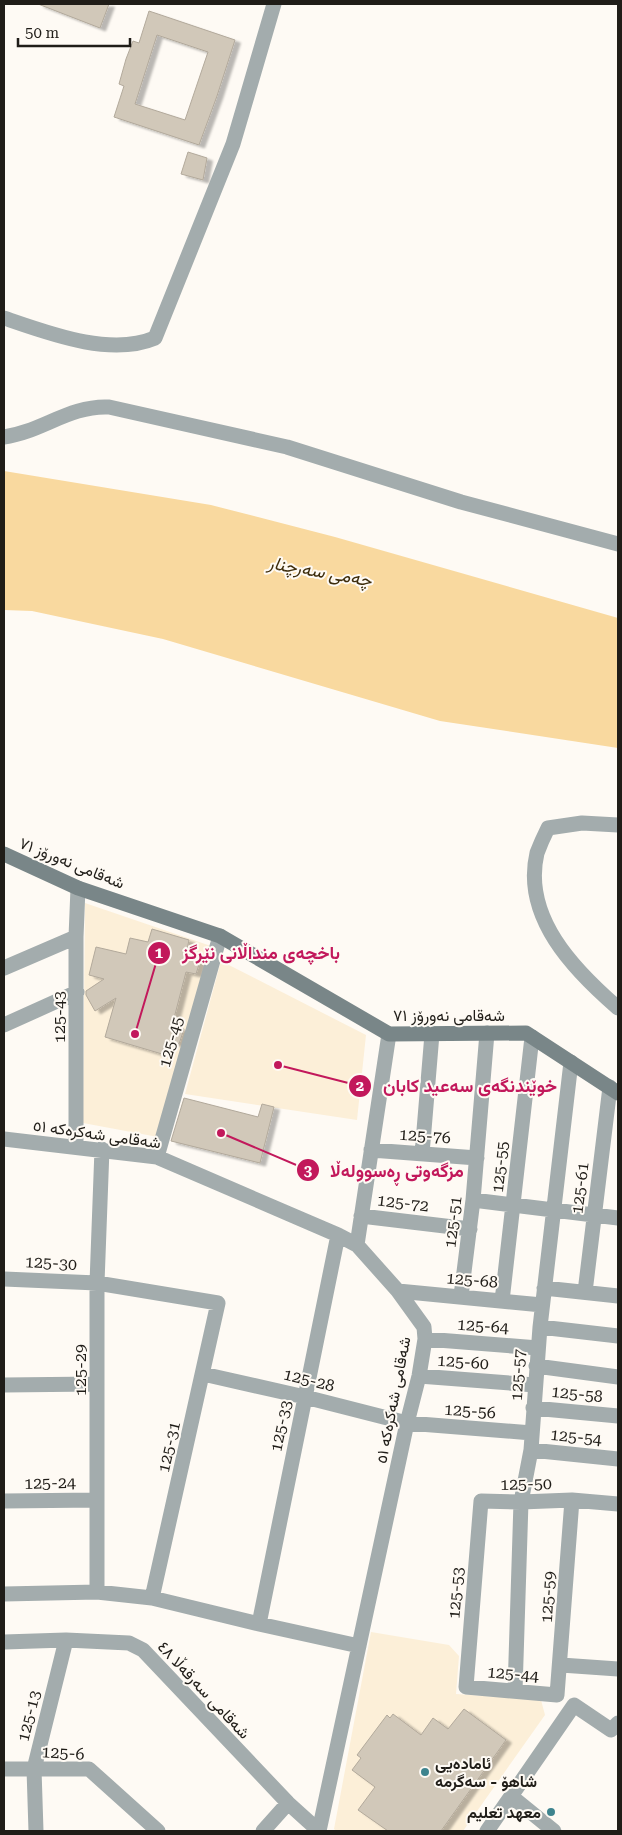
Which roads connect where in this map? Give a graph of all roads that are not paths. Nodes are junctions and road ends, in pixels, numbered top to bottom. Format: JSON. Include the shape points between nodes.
{"nodes":[{"id":1,"x":274,"y":4,"type":"edge"},
{"id":2,"x":4,"y":318,"type":"edge"},
{"id":3,"x":4,"y":437,"type":"edge"},
{"id":4,"x":618,"y":544,"type":"edge"},
{"id":5,"x":618,"y":825,"type":"edge"},
{"id":6,"x":4,"y":854,"type":"edge"},
{"id":7,"x":78,"y":888,"type":"junction"},
{"id":8,"x":220,"y":936,"type":"junction"},
{"id":9,"x":76,"y":937,"type":"junction"},
{"id":10,"x":4,"y":968,"type":"edge"},
{"id":11,"x":77,"y":992,"type":"junction"},
{"id":12,"x":618,"y":1008,"type":"edge"},
{"id":13,"x":4,"y":1025,"type":"edge"},
{"id":14,"x":487,"y":1033,"type":"junction"},
{"id":15,"x":389,"y":1034,"type":"junction"},
{"id":16,"x":432,"y":1034,"type":"junction"},
{"id":17,"x":532,"y":1037,"type":"junction"},
{"id":18,"x":571,"y":1062,"type":"junction"},
{"id":19,"x":614,"y":1090,"type":"edge"},
{"id":20,"x":4,"y":1139,"type":"edge"},
{"id":21,"x":76,"y":1146,"type":"junction"},
{"id":22,"x":102,"y":1149,"type":"junction"},
{"id":23,"x":371,"y":1150,"type":"junction"},
{"id":24,"x":422,"y":1154,"type":"junction"},
{"id":25,"x":156,"y":1157,"type":"junction"},
{"id":26,"x":477,"y":1158,"type":"junction"},
{"id":27,"x":473,"y":1200,"type":"junction"},
{"id":28,"x":513,"y":1204,"type":"junction"},
{"id":29,"x":554,"y":1209,"type":"junction"},
{"id":30,"x":594,"y":1214,"type":"junction"},
{"id":31,"x":362,"y":1216,"type":"junction"},
{"id":32,"x":618,"y":1218,"type":"edge"},
{"id":33,"x":470,"y":1228,"type":"junction"},
{"id":34,"x":338,"y":1235,"type":"junction"},
{"id":35,"x":357,"y":1245,"type":"junction"},
{"id":36,"x":4,"y":1279,"type":"edge"},
{"id":37,"x":97,"y":1283,"type":"junction"},
{"id":38,"x":544,"y":1288,"type":"junction"},
{"id":39,"x":398,"y":1291,"type":"junction"},
{"id":40,"x":585,"y":1292,"type":"junction"},
{"id":41,"x":461,"y":1296,"type":"junction"},
{"id":42,"x":618,"y":1296,"type":"edge"},
{"id":43,"x":502,"y":1301,"type":"junction"},
{"id":44,"x":218,"y":1303,"type":"joint"},
{"id":45,"x":542,"y":1305,"type":"junction"},
{"id":46,"x":540,"y":1327,"type":"junction"},
{"id":47,"x":618,"y":1336,"type":"edge"},
{"id":48,"x":425,"y":1339,"type":"junction"},
{"id":49,"x":538,"y":1348,"type":"junction"},
{"id":50,"x":536,"y":1366,"type":"junction"},
{"id":51,"x":203,"y":1374,"type":"junction"},
{"id":52,"x":419,"y":1376,"type":"junction"},
{"id":53,"x":618,"y":1376,"type":"edge"},
{"id":54,"x":97,"y":1384,"type":"junction"},
{"id":55,"x":4,"y":1385,"type":"edge"},
{"id":56,"x":535,"y":1385,"type":"junction"},
{"id":57,"x":305,"y":1397,"type":"junction"},
{"id":58,"x":533,"y":1408,"type":"junction"},
{"id":59,"x":618,"y":1416,"type":"edge"},
{"id":60,"x":407,"y":1423,"type":"junction"},
{"id":61,"x":532,"y":1433,"type":"junction"},
{"id":62,"x":531,"y":1450,"type":"junction"},
{"id":63,"x":618,"y":1459,"type":"edge"},
{"id":64,"x":97,"y":1500,"type":"junction"},
{"id":65,"x":572,"y":1500,"type":"junction"},
{"id":66,"x":4,"y":1501,"type":"edge"},
{"id":67,"x":481,"y":1502,"type":"joint"},
{"id":68,"x":521,"y":1502,"type":"junction"},
{"id":69,"x":618,"y":1504,"type":"edge"},
{"id":70,"x":97,"y":1592,"type":"junction"},
{"id":71,"x":4,"y":1594,"type":"edge"},
{"id":72,"x":152,"y":1598,"type":"junction"},
{"id":73,"x":258,"y":1624,"type":"junction"},
{"id":74,"x":66,"y":1640,"type":"junction"},
{"id":75,"x":4,"y":1642,"type":"edge"},
{"id":76,"x":359,"y":1646,"type":"junction"},
{"id":77,"x":561,"y":1665,"type":"junction"},
{"id":78,"x":618,"y":1669,"type":"edge"},
{"id":79,"x":466,"y":1687,"type":"joint"},
{"id":80,"x":515,"y":1691,"type":"junction"},
{"id":81,"x":557,"y":1695,"type":"junction"},
{"id":82,"x":567,"y":1714,"type":"junction"},
{"id":83,"x":618,"y":1725,"type":"edge"},
{"id":84,"x":4,"y":1769,"type":"edge"},
{"id":85,"x":34,"y":1769,"type":"junction"},
{"id":86,"x":511,"y":1796,"type":"junction"},
{"id":87,"x":288,"y":1803,"type":"junction"},
{"id":88,"x":36,"y":1831,"type":"edge"},
{"id":89,"x":158,"y":1831,"type":"edge"},
{"id":90,"x":263,"y":1831,"type":"edge"},
{"id":91,"x":319,"y":1831,"type":"edge"},
{"id":92,"x":487,"y":1831,"type":"edge"},
{"id":93,"x":554,"y":1831,"type":"edge"}],
"edges":[{"from":1,"to":2,"type":"street","via":[[233,144],[155,338],[118,346],[58,336]]},
{"from":3,"to":4,"type":"street","via":[[86,407],[109,406],[270,443],[461,502]]},
{"from":5,"to":12,"type":"street","via":[[582,823],[548,828],[538,851],[535,882],[540,911],[566,956]]},
{"from":6,"to":7,"type":"street","name":"شەقامی نەورۆز ٧١"},
{"from":7,"to":8,"type":"street","name":"شەقامی نەورۆز ٧١"},
{"from":7,"to":9,"type":"street","name":"125-43"},
{"from":8,"to":15,"type":"street","name":"شەقامی نەورۆز ٧١"},
{"from":8,"to":25,"type":"street","name":"125-45"},
{"from":9,"to":10,"type":"street"},
{"from":9,"to":11,"type":"street","name":"125-43"},
{"from":11,"to":13,"type":"street"},
{"from":11,"to":21,"type":"street","name":"125-43"},
{"from":14,"to":16,"type":"street","name":"شەقامی نەورۆز ٧١"},
{"from":14,"to":17,"type":"street","name":"شەقامی نەورۆز ٧١","via":[[526,1033]]},
{"from":14,"to":26,"type":"street","name":"125-51"},
{"from":15,"to":16,"type":"street","name":"شەقامی نەورۆز ٧١"},
{"from":15,"to":23,"type":"street"},
{"from":16,"to":24,"type":"street"},
{"from":17,"to":18,"type":"street","name":"شەقامی نەورۆز ٧١"},
{"from":17,"to":28,"type":"street","name":"125-55"},
{"from":18,"to":19,"type":"street","name":"شەقامی نەورۆز ٧١"},
{"from":18,"to":29,"type":"street","name":"125-57"},
{"from":19,"to":30,"type":"street","name":"125-61"},
{"from":20,"to":21,"type":"street","name":"شەقامی شەکرەکە ٥١"},
{"from":21,"to":22,"type":"street","name":"شەقامی شەکرەکە ٥١"},
{"from":22,"to":25,"type":"street","name":"شەقامی شەکرەکە ٥١"},
{"from":22,"to":37,"type":"street","name":"125-29"},
{"from":23,"to":24,"type":"street","name":"125-76"},
{"from":23,"to":31,"type":"street"},
{"from":24,"to":26,"type":"street","name":"125-76"},
{"from":25,"to":34,"type":"street","name":"شەقامی شەکرەکە ٥١"},
{"from":26,"to":27,"type":"street","name":"125-51"},
{"from":27,"to":28,"type":"street"},
{"from":27,"to":33,"type":"street","name":"125-51"},
{"from":28,"to":29,"type":"street"},
{"from":28,"to":43,"type":"street","name":"125-55"},
{"from":29,"to":30,"type":"street"},
{"from":29,"to":38,"type":"street","name":"125-57"},
{"from":30,"to":32,"type":"street"},
{"from":30,"to":40,"type":"street","name":"125-61"},
{"from":31,"to":33,"type":"street","name":"125-72"},
{"from":31,"to":35,"type":"street"},
{"from":33,"to":41,"type":"street","name":"125-51"},
{"from":34,"to":35,"type":"street","name":"شەقامی شەکرەکە ٥١"},
{"from":34,"to":57,"type":"street","name":"125-33"},
{"from":35,"to":39,"type":"street","name":"شەقامی شەکرەکە ٥١"},
{"from":36,"to":37,"type":"street","name":"125-30"},
{"from":37,"to":44,"type":"street","name":"125-30"},
{"from":37,"to":54,"type":"street","name":"125-29"},
{"from":38,"to":40,"type":"street"},
{"from":38,"to":45,"type":"street","name":"125-57"},
{"from":39,"to":41,"type":"street","name":"125-68"},
{"from":39,"to":48,"type":"street","name":"شەقامی شەکرەکە ٥١","via":[[424,1327]]},
{"from":40,"to":42,"type":"street"},
{"from":41,"to":43,"type":"street","name":"125-68"},
{"from":43,"to":45,"type":"street","name":"125-68"},
{"from":44,"to":51,"type":"street","name":"125-31"},
{"from":45,"to":46,"type":"street","name":"125-57"},
{"from":46,"to":47,"type":"street"},
{"from":46,"to":49,"type":"street","name":"125-57"},
{"from":48,"to":49,"type":"street","name":"125-64"},
{"from":48,"to":52,"type":"street","name":"شەقامی شەکرەکە ٥١"},
{"from":49,"to":50,"type":"street","name":"125-57"},
{"from":50,"to":53,"type":"street"},
{"from":50,"to":56,"type":"street","name":"125-57"},
{"from":51,"to":57,"type":"street","name":"125-28"},
{"from":51,"to":72,"type":"street","name":"125-31"},
{"from":52,"to":56,"type":"street","name":"125-60"},
{"from":52,"to":60,"type":"street","name":"شەقامی شەکرەکە ٥١"},
{"from":54,"to":55,"type":"street"},
{"from":54,"to":64,"type":"street","name":"125-29"},
{"from":56,"to":58,"type":"street","name":"125-57"},
{"from":57,"to":60,"type":"street","name":"125-28"},
{"from":57,"to":73,"type":"street","name":"125-33"},
{"from":58,"to":59,"type":"street","name":"125-58"},
{"from":58,"to":61,"type":"street","name":"125-57"},
{"from":60,"to":61,"type":"street","name":"125-56"},
{"from":60,"to":76,"type":"street","name":"شەقامی شەکرەکە ٥١"},
{"from":61,"to":62,"type":"street","name":"125-57"},
{"from":62,"to":63,"type":"street","name":"125-54"},
{"from":62,"to":68,"type":"street","name":"125-57"},
{"from":64,"to":66,"type":"street","name":"125-24"},
{"from":64,"to":70,"type":"street","name":"125-29"},
{"from":65,"to":68,"type":"street","name":"125-50"},
{"from":65,"to":69,"type":"street","name":"125-50"},
{"from":65,"to":77,"type":"street","name":"125-59"},
{"from":67,"to":68,"type":"street","name":"125-50"},
{"from":67,"to":79,"type":"street","name":"125-53"},
{"from":68,"to":80,"type":"street","name":"125-57"},
{"from":70,"to":71,"type":"street"},
{"from":70,"to":72,"type":"street"},
{"from":72,"to":73,"type":"street"},
{"from":73,"to":76,"type":"street"},
{"from":74,"to":75,"type":"street","name":"شەقامی سەرقەڵا ٤٨"},
{"from":74,"to":85,"type":"street","name":"125-13"},
{"from":74,"to":87,"type":"street","name":"شەقامی سەرقەڵا ٤٨","via":[[129,1643],[143,1650]]},
{"from":76,"to":91,"type":"street","name":"شەقامی شەکرەکە ٥١"},
{"from":77,"to":78,"type":"street"},
{"from":77,"to":81,"type":"street","name":"125-59"},
{"from":79,"to":80,"type":"street","name":"125-44"},
{"from":80,"to":81,"type":"street","name":"125-44"},
{"from":81,"to":82,"type":"street"},
{"from":82,"to":83,"type":"street","via":[[574,1704],[611,1730]]},
{"from":82,"to":86,"type":"street"},
{"from":84,"to":85,"type":"street","name":"125-6"},
{"from":85,"to":88,"type":"street","name":"125-13"},
{"from":85,"to":89,"type":"street","name":"125-6","via":[[88,1770]]},
{"from":86,"to":92,"type":"street"},
{"from":86,"to":93,"type":"street"},
{"from":87,"to":90,"type":"street"},
{"from":87,"to":91,"type":"street","name":"شەقامی سەرقەڵا ٤٨"}]}
